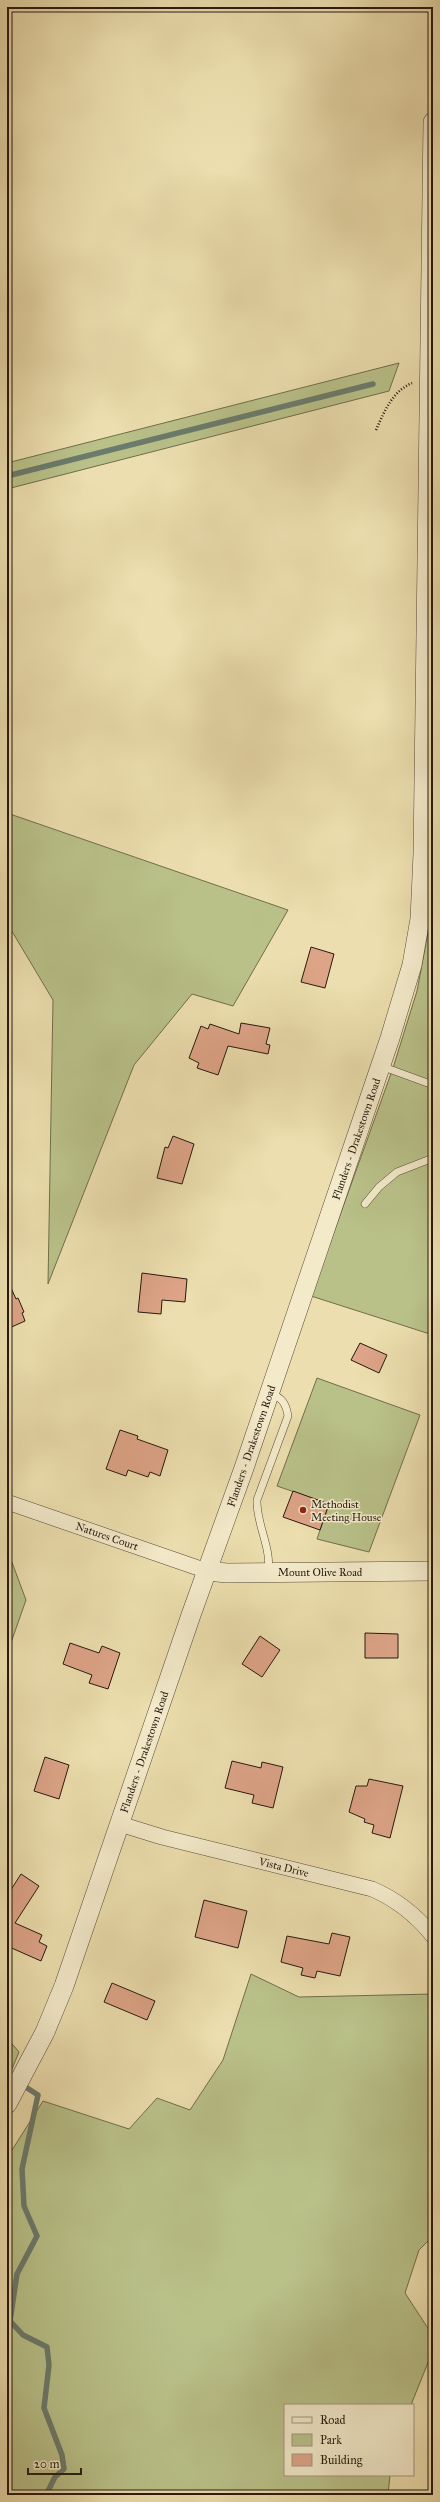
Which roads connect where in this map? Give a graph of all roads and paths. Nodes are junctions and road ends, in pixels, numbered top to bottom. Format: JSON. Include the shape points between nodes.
{"nodes":[{"id":1,"x":433,"y":122,"type":"edge"},
{"id":2,"x":429,"y":382,"type":"junction"},
{"id":3,"x":376,"y":430,"type":"dead end"},
{"id":4,"x":428,"y":854,"type":"edge"},
{"id":5,"x":381,"y":1066,"type":"junction"},
{"id":6,"x":433,"y":1086,"type":"edge"},
{"id":7,"x":433,"y":1158,"type":"edge"},
{"id":8,"x":365,"y":1204,"type":"dead end"},
{"id":9,"x":270,"y":1393,"type":"junction"},
{"id":10,"x":7,"y":1502,"type":"edge"},
{"id":11,"x":207,"y":1571,"type":"junction"},
{"id":12,"x":433,"y":1571,"type":"edge"},
{"id":13,"x":268,"y":1572,"type":"junction"},
{"id":14,"x":120,"y":1824,"type":"junction"},
{"id":15,"x":433,"y":1936,"type":"edge"},
{"id":16,"x":9,"y":2100,"type":"edge"}],
"edges":[{"from":1,"to":2,"type":"street","name":"Flanders - Drakestown Road"},
{"from":2,"to":3,"type":"path","via":[[413,382],[399,390],[385,409]]},
{"from":2,"to":4,"type":"street","name":"Flanders - Drakestown Road"},
{"from":4,"to":5,"type":"street","name":"Flanders - Drakestown Road","via":[[412,965]]},
{"from":5,"to":6,"type":"lane"},
{"from":5,"to":9,"type":"street","name":"Flanders - Drakestown Road"},
{"from":7,"to":8,"type":"lane","via":[[393,1175]]},
{"from":9,"to":11,"type":"street","name":"Flanders - Drakestown Road"},
{"from":9,"to":13,"type":"lane","via":[[286,1404],[288,1416],[257,1500],[256,1512],[270,1562]]},
{"from":10,"to":11,"type":"street","name":"Natures Court"},
{"from":11,"to":13,"type":"street","name":"Mount Olive Road"},
{"from":11,"to":14,"type":"street","name":"Flanders - Drakestown Road"},
{"from":12,"to":13,"type":"street","name":"Mount Olive Road"},
{"from":14,"to":15,"type":"street","name":"Vista Drive","via":[[162,1837],[372,1889],[391,1897],[411,1911]]},
{"from":14,"to":16,"type":"street","name":"Flanders - Drakestown Road","via":[[64,1986],[29,2064]]}]}
